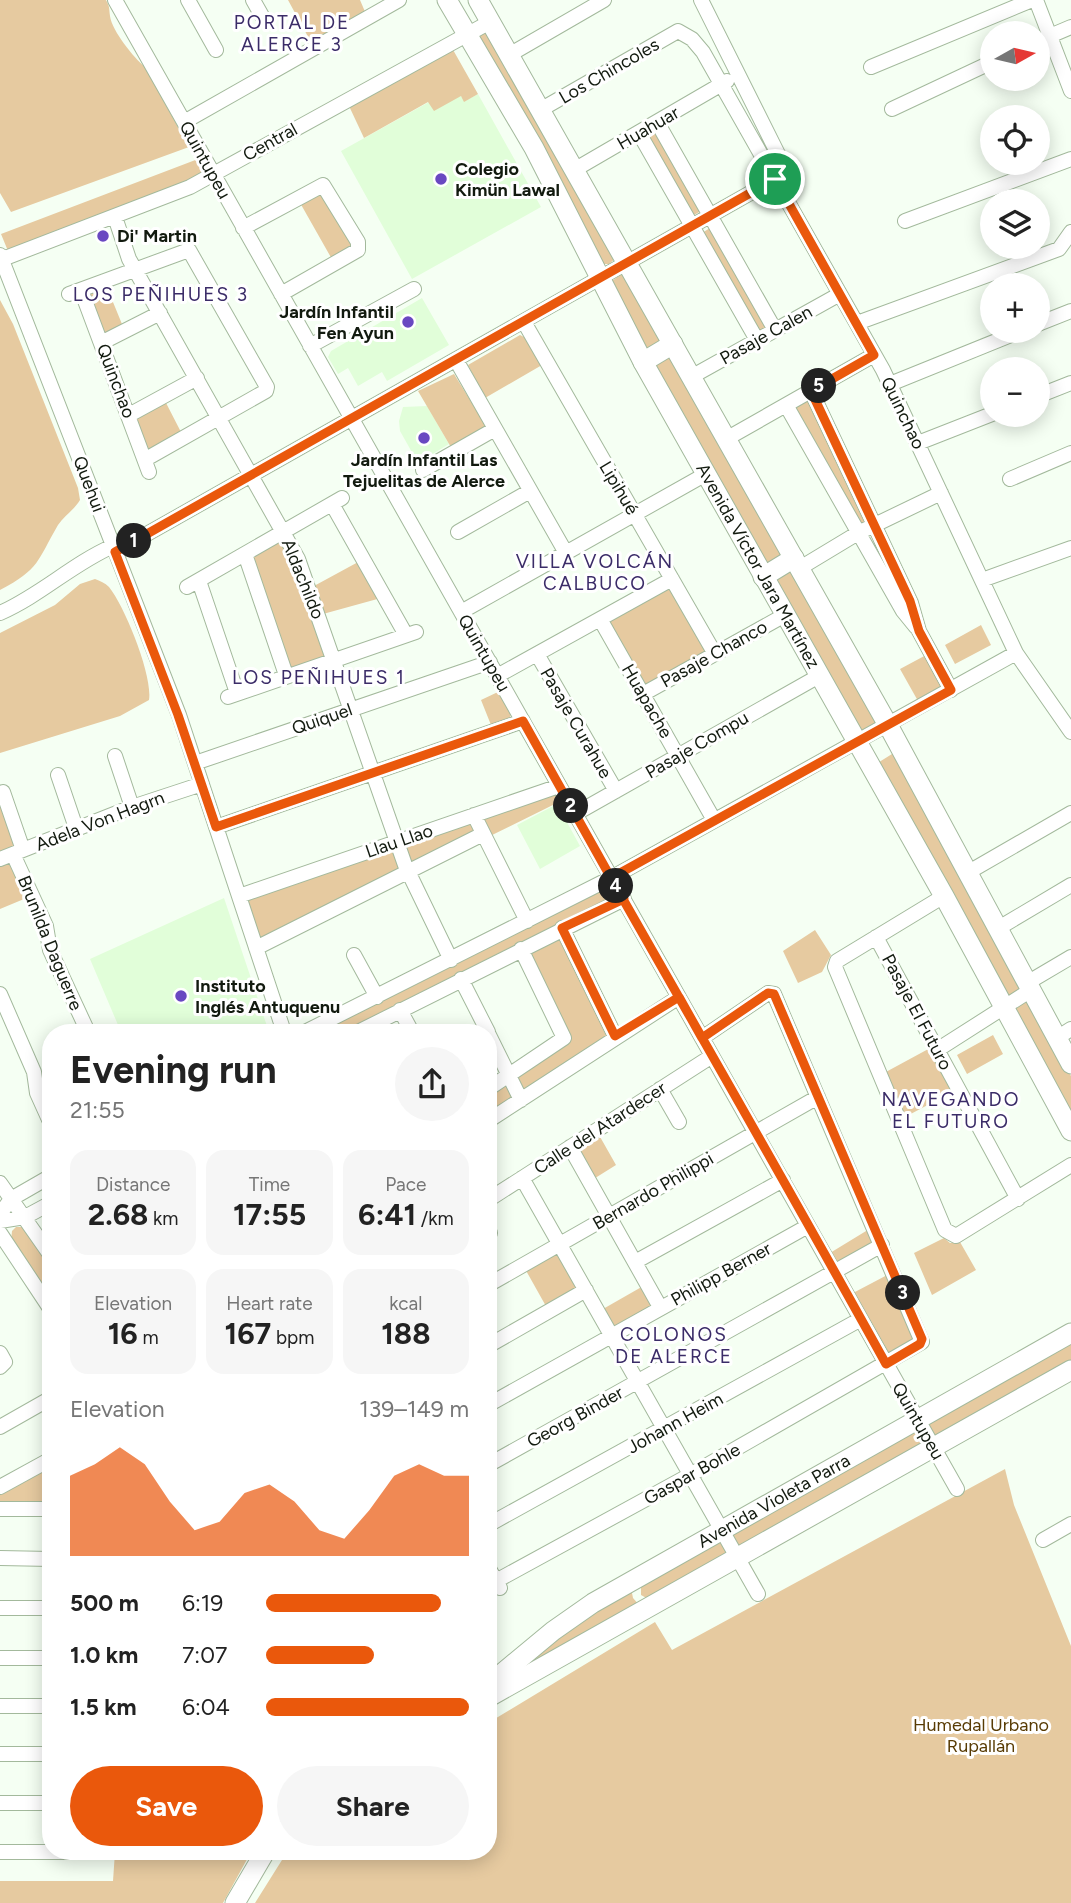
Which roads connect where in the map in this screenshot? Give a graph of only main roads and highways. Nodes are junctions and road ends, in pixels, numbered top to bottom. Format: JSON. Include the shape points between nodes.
{"nodes":[{"id":1,"x":447,"y":0,"type":"edge"},
{"id":2,"x":478,"y":0,"type":"edge"},
{"id":3,"x":673,"y":344,"type":"junction"},
{"id":4,"x":643,"y":362,"type":"junction"},
{"id":5,"x":797,"y":563,"type":"junction"},
{"id":6,"x":763,"y":577,"type":"junction"},
{"id":7,"x":1064,"y":1033,"type":"edge"},
{"id":8,"x":1071,"y":1064,"type":"edge"},
{"id":9,"x":1071,"y":1131,"type":"edge"},
{"id":10,"x":1071,"y":1333,"type":"edge"},
{"id":11,"x":1071,"y":1370,"type":"edge"},
{"id":12,"x":644,"y":1575,"type":"junction"},
{"id":13,"x":658,"y":1604,"type":"junction"},
{"id":14,"x":497,"y":1678,"type":"edge"},
{"id":15,"x":497,"y":1693,"type":"edge"},
{"id":16,"x":260,"y":1860,"type":"edge"},
{"id":17,"x":236,"y":1903,"type":"edge"}],
"edges":[{"from":1,"to":4,"type":"main road","name":"Avenida Víctor Jara Martínez","via":[[534,148]]},
{"from":2,"to":3,"type":"main road","name":"Avenida Víctor Jara Martínez"},
{"from":3,"to":4,"type":"main road"},
{"from":3,"to":5,"type":"main road","name":"Avenida Víctor Jara Martínez"},
{"from":4,"to":6,"type":"main road","name":"Avenida Víctor Jara Martínez"},
{"from":5,"to":6,"type":"main road"},
{"from":5,"to":7,"type":"main road","name":"Avenida Víctor Jara Martínez","via":[[1029,986]]},
{"from":6,"to":9,"type":"main road","name":"Avenida Víctor Jara Martínez"},
{"from":7,"to":8,"type":"main road","name":"Avenida Víctor Jara Martínez"},
{"from":10,"to":12,"type":"main road","name":"Avenida Violeta Parra"},
{"from":11,"to":13,"type":"main road","name":"Avenida Violeta Parra"},
{"from":12,"to":13,"type":"main road","via":[[637,1597]]},
{"from":12,"to":14,"type":"main road","name":"Avenida Violeta Parra","via":[[578,1612]]},
{"from":13,"to":15,"type":"main road","name":"Avenida Violeta Parra"},
{"from":16,"to":17,"type":"main road"}]}
